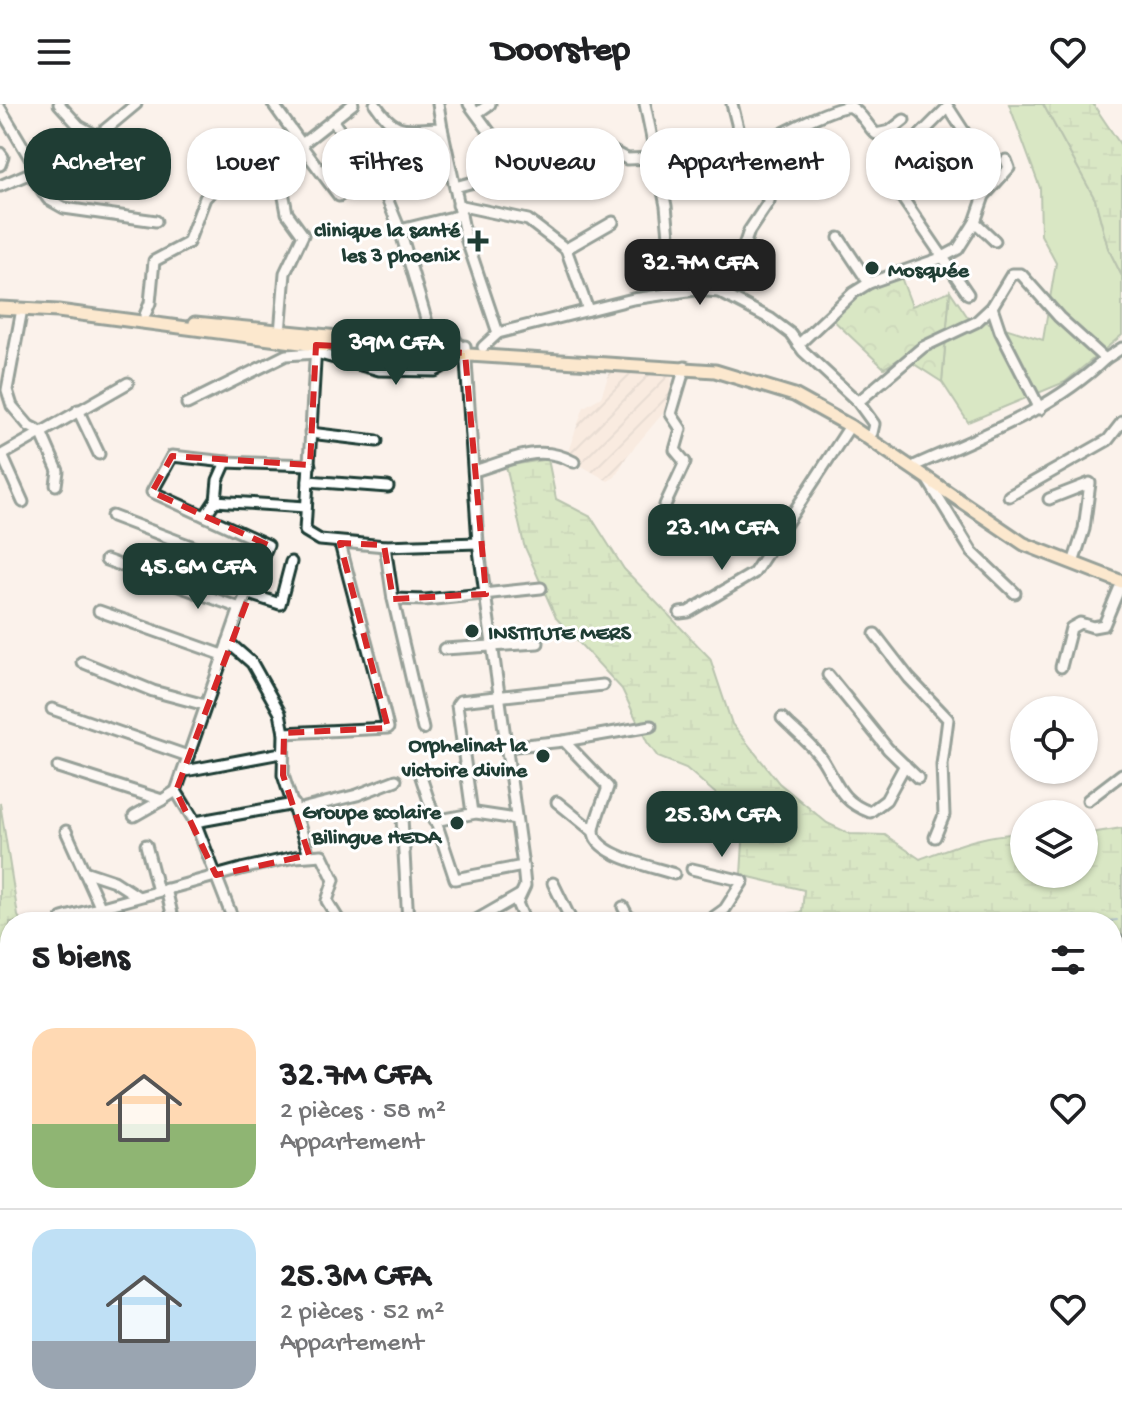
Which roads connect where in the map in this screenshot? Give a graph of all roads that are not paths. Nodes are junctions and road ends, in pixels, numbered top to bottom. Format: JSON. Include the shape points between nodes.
{"nodes":[{"id":1,"x":59,"y":104,"type":"edge"},
{"id":2,"x":136,"y":104,"type":"edge"},
{"id":3,"x":273,"y":104,"type":"edge"},
{"id":4,"x":353,"y":104,"type":"edge"},
{"id":5,"x":375,"y":104,"type":"edge"},
{"id":6,"x":438,"y":104,"type":"edge"},
{"id":7,"x":469,"y":104,"type":"edge"},
{"id":8,"x":490,"y":104,"type":"edge"},
{"id":9,"x":645,"y":104,"type":"edge"},
{"id":10,"x":732,"y":104,"type":"edge"},
{"id":11,"x":847,"y":104,"type":"edge"},
{"id":12,"x":0,"y":108,"type":"edge"},
{"id":13,"x":477,"y":113,"type":"junction"},
{"id":14,"x":904,"y":120,"type":"dead end"},
{"id":15,"x":333,"y":121,"type":"junction"},
{"id":16,"x":83,"y":128,"type":"edge"},
{"id":17,"x":107,"y":128,"type":"edge"},
{"id":18,"x":290,"y":128,"type":"edge"},
{"id":19,"x":393,"y":128,"type":"edge"},
{"id":20,"x":442,"y":128,"type":"edge"},
{"id":21,"x":488,"y":128,"type":"edge"},
{"id":22,"x":649,"y":128,"type":"edge"},
{"id":23,"x":738,"y":128,"type":"edge"},
{"id":24,"x":791,"y":128,"type":"edge"},
{"id":25,"x":927,"y":128,"type":"edge"},
{"id":26,"x":962,"y":128,"type":"edge"},
{"id":27,"x":306,"y":140,"type":"edge"},
{"id":28,"x":306,"y":151,"type":"edge"},
{"id":29,"x":0,"y":153,"type":"edge"},
{"id":30,"x":24,"y":153,"type":"edge"},
{"id":31,"x":1006,"y":160,"type":"dead end"},
{"id":32,"x":450,"y":164,"type":"edge"},
{"id":33,"x":0,"y":165,"type":"edge"},
{"id":34,"x":322,"y":173,"type":"edge"},
{"id":35,"x":24,"y":176,"type":"edge"},
{"id":36,"x":1001,"y":176,"type":"edge"},
{"id":37,"x":466,"y":184,"type":"edge"},
{"id":38,"x":0,"y":186,"type":"edge"},
{"id":39,"x":455,"y":187,"type":"junction"},
{"id":40,"x":50,"y":200,"type":"edge"},
{"id":41,"x":204,"y":200,"type":"edge"},
{"id":42,"x":285,"y":200,"type":"edge"},
{"id":43,"x":665,"y":200,"type":"edge"},
{"id":44,"x":768,"y":200,"type":"edge"},
{"id":45,"x":904,"y":200,"type":"edge"},
{"id":46,"x":983,"y":200,"type":"edge"},
{"id":47,"x":459,"y":210,"type":"junction"},
{"id":48,"x":156,"y":221,"type":"dead end"},
{"id":49,"x":613,"y":222,"type":"dead end"},
{"id":50,"x":975,"y":222,"type":"junction"},
{"id":51,"x":400,"y":230,"type":"junction"},
{"id":52,"x":839,"y":238,"type":"dead end"},
{"id":53,"x":995,"y":241,"type":"dead end"},
{"id":54,"x":566,"y":249,"type":"junction"},
{"id":55,"x":941,"y":258,"type":"junction"},
{"id":56,"x":869,"y":283,"type":"junction"},
{"id":57,"x":719,"y":292,"type":"junction"},
{"id":58,"x":669,"y":293,"type":"junction"},
{"id":59,"x":968,"y":294,"type":"dead end"},
{"id":60,"x":0,"y":301,"type":"edge"},
{"id":61,"x":992,"y":307,"type":"junction"},
{"id":62,"x":0,"y":308,"type":"edge"},
{"id":63,"x":22,"y":309,"type":"junction"},
{"id":64,"x":588,"y":310,"type":"junction"},
{"id":65,"x":145,"y":315,"type":"junction"},
{"id":66,"x":280,"y":333,"type":"junction"},
{"id":67,"x":498,"y":333,"type":"junction"},
{"id":68,"x":798,"y":345,"type":"junction"},
{"id":69,"x":483,"y":347,"type":"junction"},
{"id":70,"x":1122,"y":348,"type":"edge"},
{"id":71,"x":316,"y":349,"type":"junction"},
{"id":72,"x":460,"y":349,"type":"junction"},
{"id":73,"x":1105,"y":359,"type":"junction"},
{"id":74,"x":685,"y":367,"type":"junction"},
{"id":75,"x":128,"y":383,"type":"dead end"},
{"id":76,"x":858,"y":402,"type":"junction"},
{"id":77,"x":187,"y":404,"type":"dead end"},
{"id":78,"x":1040,"y":409,"type":"junction"},
{"id":79,"x":78,"y":410,"type":"junction"},
{"id":80,"x":1122,"y":422,"type":"edge"},
{"id":81,"x":850,"y":426,"type":"junction"},
{"id":82,"x":310,"y":433,"type":"junction"},
{"id":83,"x":872,"y":433,"type":"junction"},
{"id":84,"x":42,"y":435,"type":"junction"},
{"id":85,"x":377,"y":441,"type":"dead end"},
{"id":86,"x":99,"y":454,"type":"dead end"},
{"id":87,"x":226,"y":462,"type":"junction"},
{"id":88,"x":574,"y":462,"type":"dead end"},
{"id":89,"x":310,"y":465,"type":"junction"},
{"id":90,"x":916,"y":465,"type":"junction"},
{"id":91,"x":474,"y":471,"type":"junction"},
{"id":92,"x":928,"y":479,"type":"junction"},
{"id":93,"x":308,"y":481,"type":"junction"},
{"id":94,"x":56,"y":485,"type":"dead end"},
{"id":95,"x":388,"y":487,"type":"dead end"},
{"id":96,"x":953,"y":493,"type":"junction"},
{"id":97,"x":1009,"y":496,"type":"dead end"},
{"id":98,"x":1049,"y":499,"type":"dead end"},
{"id":99,"x":216,"y":501,"type":"junction"},
{"id":100,"x":23,"y":502,"type":"dead end"},
{"id":101,"x":665,"y":505,"type":"dead end"},
{"id":102,"x":306,"y":507,"type":"junction"},
{"id":103,"x":112,"y":516,"type":"dead end"},
{"id":104,"x":205,"y":516,"type":"junction"},
{"id":105,"x":340,"y":543,"type":"junction"},
{"id":106,"x":478,"y":543,"type":"junction"},
{"id":107,"x":385,"y":546,"type":"junction"},
{"id":108,"x":106,"y":560,"type":"dead end"},
{"id":109,"x":1074,"y":560,"type":"junction"},
{"id":110,"x":291,"y":562,"type":"dead end"},
{"id":111,"x":254,"y":570,"type":"junction"},
{"id":112,"x":1121,"y":584,"type":"edge"},
{"id":113,"x":541,"y":588,"type":"dead end"},
{"id":114,"x":246,"y":593,"type":"junction"},
{"id":115,"x":1015,"y":593,"type":"dead end"},
{"id":116,"x":486,"y":594,"type":"junction"},
{"id":117,"x":393,"y":599,"type":"junction"},
{"id":118,"x":240,"y":608,"type":"junction"},
{"id":119,"x":99,"y":611,"type":"dead end"},
{"id":120,"x":680,"y":613,"type":"dead end"},
{"id":121,"x":875,"y":634,"type":"dead end"},
{"id":122,"x":228,"y":642,"type":"junction"},
{"id":123,"x":538,"y":643,"type":"dead end"},
{"id":124,"x":493,"y":648,"type":"junction"},
{"id":125,"x":444,"y":649,"type":"dead end"},
{"id":126,"x":223,"y":655,"type":"junction"},
{"id":127,"x":82,"y":662,"type":"dead end"},
{"id":128,"x":1061,"y":667,"type":"dead end"},
{"id":129,"x":828,"y":675,"type":"dead end"},
{"id":130,"x":603,"y":685,"type":"dead end"},
{"id":131,"x":499,"y":695,"type":"junction"},
{"id":132,"x":205,"y":705,"type":"junction"},
{"id":133,"x":52,"y":709,"type":"dead end"},
{"id":134,"x":782,"y":718,"type":"dead end"},
{"id":135,"x":651,"y":726,"type":"dead end"},
{"id":136,"x":423,"y":729,"type":"dead end"},
{"id":137,"x":284,"y":733,"type":"junction"},
{"id":138,"x":564,"y":741,"type":"junction"},
{"id":139,"x":506,"y":747,"type":"junction"},
{"id":140,"x":281,"y":753,"type":"junction"},
{"id":141,"x":188,"y":756,"type":"junction"},
{"id":142,"x":905,"y":765,"type":"junction"},
{"id":143,"x":58,"y":767,"type":"dead end"},
{"id":144,"x":185,"y":771,"type":"junction"},
{"id":145,"x":1122,"y":774,"type":"edge"},
{"id":146,"x":421,"y":777,"type":"dead end"},
{"id":147,"x":918,"y":778,"type":"dead end"},
{"id":148,"x":396,"y":780,"type":"dead end"},
{"id":149,"x":176,"y":791,"type":"junction"},
{"id":150,"x":162,"y":800,"type":"junction"},
{"id":151,"x":1088,"y":800,"type":"dead end"},
{"id":152,"x":557,"y":802,"type":"dead end"},
{"id":153,"x":296,"y":807,"type":"junction"},
{"id":154,"x":472,"y":813,"type":"junction"},
{"id":155,"x":134,"y":816,"type":"dead end"},
{"id":156,"x":402,"y":818,"type":"dead end"},
{"id":157,"x":516,"y":819,"type":"junction"},
{"id":158,"x":434,"y":821,"type":"junction"},
{"id":159,"x":195,"y":822,"type":"junction"},
{"id":160,"x":66,"y":831,"type":"dead end"},
{"id":161,"x":594,"y":832,"type":"junction"},
{"id":162,"x":935,"y":837,"type":"dead end"},
{"id":163,"x":146,"y":845,"type":"dead end"},
{"id":164,"x":309,"y":855,"type":"junction"},
{"id":165,"x":523,"y":866,"type":"junction"},
{"id":166,"x":692,"y":869,"type":"dead end"},
{"id":167,"x":87,"y":872,"type":"junction"},
{"id":168,"x":674,"y":874,"type":"dead end"},
{"id":169,"x":216,"y":875,"type":"junction"},
{"id":170,"x":553,"y":883,"type":"dead end"},
{"id":171,"x":162,"y":890,"type":"junction"},
{"id":172,"x":520,"y":895,"type":"junction"},
{"id":173,"x":137,"y":896,"type":"junction"},
{"id":174,"x":623,"y":907,"type":"dead end"},
{"id":175,"x":101,"y":908,"type":"junction"},
{"id":176,"x":85,"y":912,"type":"edge"},
{"id":177,"x":103,"y":912,"type":"edge"},
{"id":178,"x":170,"y":912,"type":"edge"},
{"id":179,"x":230,"y":912,"type":"edge"},
{"id":180,"x":334,"y":912,"type":"edge"},
{"id":181,"x":407,"y":912,"type":"edge"},
{"id":182,"x":490,"y":912,"type":"edge"},
{"id":183,"x":521,"y":912,"type":"edge"},
{"id":184,"x":567,"y":912,"type":"edge"},
{"id":185,"x":626,"y":912,"type":"edge"},
{"id":186,"x":721,"y":912,"type":"edge"}],
"edges":[{"from":1,"to":16,"type":"street"},
{"from":2,"to":17,"type":"street"},
{"from":3,"to":18,"type":"street"},
{"from":4,"to":15,"type":"street"},
{"from":5,"to":19,"type":"street"},
{"from":6,"to":20,"type":"street"},
{"from":7,"to":13,"type":"street"},
{"from":8,"to":13,"type":"street"},
{"from":9,"to":22,"type":"street"},
{"from":10,"to":23,"type":"street"},
{"from":11,"to":14,"type":"street","via":[[876,134]]},
{"from":11,"to":24,"type":"street"},
{"from":12,"to":30,"type":"street"},
{"from":13,"to":21,"type":"street"},
{"from":15,"to":27,"type":"street"},
{"from":15,"to":51,"type":"street","via":[[386,196]]},
{"from":25,"to":26,"type":"street","via":[[948,107]]},
{"from":28,"to":34,"type":"street"},
{"from":29,"to":33,"type":"street"},
{"from":31,"to":36,"type":"street","via":[[1009,169]]},
{"from":32,"to":39,"type":"street"},
{"from":35,"to":38,"type":"street"},
{"from":37,"to":39,"type":"street"},
{"from":39,"to":47,"type":"street"},
{"from":40,"to":48,"type":"street","via":[[64,208]]},
{"from":41,"to":65,"type":"street","via":[[188,243],[154,261]]},
{"from":42,"to":66,"type":"street","via":[[303,235],[285,273]]},
{"from":43,"to":58,"type":"street"},
{"from":44,"to":57,"type":"street"},
{"from":45,"to":55,"type":"street"},
{"from":46,"to":50,"type":"street"},
{"from":47,"to":51,"type":"street"},
{"from":47,"to":54,"type":"street","via":[[528,220]]},
{"from":47,"to":67,"type":"street"},
{"from":49,"to":54,"type":"street"},
{"from":50,"to":53,"type":"street"},
{"from":50,"to":55,"type":"street","via":[[964,243]]},
{"from":51,"to":72,"type":"street","via":[[429,329],[455,339]]},
{"from":52,"to":56,"type":"street"},
{"from":54,"to":64,"type":"street"},
{"from":55,"to":56,"type":"street"},
{"from":55,"to":59,"type":"street"},
{"from":56,"to":68,"type":"street"},
{"from":57,"to":58,"type":"street"},
{"from":57,"to":68,"type":"street","via":[[781,326]]},
{"from":58,"to":64,"type":"street"},
{"from":60,"to":65,"type":"main road"},
{"from":61,"to":73,"type":"street","via":[[1012,274],[1021,274]]},
{"from":61,"to":76,"type":"street","via":[[976,322],[923,347]]},
{"from":61,"to":78,"type":"street"},
{"from":62,"to":63,"type":"main road"},
{"from":63,"to":71,"type":"main road"},
{"from":63,"to":84,"type":"street","via":[[7,390],[12,406]]},
{"from":64,"to":67,"type":"street"},
{"from":65,"to":66,"type":"main road"},
{"from":66,"to":72,"type":"main road"},
{"from":67,"to":69,"type":"street"},
{"from":68,"to":76,"type":"street"},
{"from":69,"to":72,"type":"main road"},
{"from":69,"to":83,"type":"main road","via":[[714,366],[791,387]]},
{"from":70,"to":73,"type":"street"},
{"from":71,"to":72,"type":"main road"},
{"from":71,"to":72,"type":"street","via":[[379,370],[435,371]]},
{"from":71,"to":77,"type":"street","via":[[286,355]]},
{"from":71,"to":82,"type":"street"},
{"from":72,"to":74,"type":"main road"},
{"from":72,"to":91,"type":"street"},
{"from":73,"to":78,"type":"street"},
{"from":74,"to":81,"type":"main road","via":[[762,383]]},
{"from":74,"to":101,"type":"street","via":[[671,414],[681,429],[675,450],[685,462]]},
{"from":75,"to":79,"type":"street"},
{"from":76,"to":83,"type":"street","via":[[874,424]]},
{"from":78,"to":90,"type":"street"},
{"from":79,"to":84,"type":"street"},
{"from":79,"to":86,"type":"street"},
{"from":80,"to":97,"type":"street","via":[[1108,440]]},
{"from":81,"to":92,"type":"main road"},
{"from":81,"to":120,"type":"street","via":[[754,573]]},
{"from":82,"to":85,"type":"street"},
{"from":82,"to":89,"type":"street"},
{"from":83,"to":90,"type":"main road"},
{"from":84,"to":94,"type":"street","via":[[58,471]]},
{"from":84,"to":100,"type":"street","via":[[2,455]]},
{"from":87,"to":89,"type":"street"},
{"from":87,"to":99,"type":"street"},
{"from":87,"to":104,"type":"street","via":[[172,456],[152,492]]},
{"from":88,"to":91,"type":"street","via":[[538,451]]},
{"from":89,"to":93,"type":"street"},
{"from":90,"to":96,"type":"main road"},
{"from":91,"to":106,"type":"street"},
{"from":92,"to":96,"type":"main road"},
{"from":92,"to":115,"type":"street","via":[[972,552]]},
{"from":93,"to":95,"type":"street"},
{"from":93,"to":102,"type":"street"},
{"from":96,"to":109,"type":"main road","via":[[1015,533]]},
{"from":96,"to":112,"type":"main road","via":[[1024,544]]},
{"from":98,"to":109,"type":"street","via":[[1090,482]]},
{"from":99,"to":102,"type":"street"},
{"from":99,"to":104,"type":"street"},
{"from":102,"to":105,"type":"street","via":[[305,531]]},
{"from":103,"to":111,"type":"street"},
{"from":104,"to":111,"type":"street","via":[[268,545]]},
{"from":105,"to":107,"type":"street"},
{"from":105,"to":137,"type":"street","via":[[388,728]]},
{"from":106,"to":107,"type":"street"},
{"from":106,"to":116,"type":"street"},
{"from":107,"to":117,"type":"street"},
{"from":108,"to":118,"type":"street"},
{"from":109,"to":112,"type":"main road"},
{"from":110,"to":114,"type":"street","via":[[280,604]]},
{"from":111,"to":114,"type":"street"},
{"from":112,"to":128,"type":"street","via":[[1104,625],[1080,623],[1071,628]]},
{"from":113,"to":116,"type":"street"},
{"from":114,"to":118,"type":"street"},
{"from":116,"to":117,"type":"street"},
{"from":116,"to":124,"type":"street"},
{"from":117,"to":136,"type":"street"},
{"from":118,"to":122,"type":"street"},
{"from":119,"to":126,"type":"street"},
{"from":121,"to":162,"type":"street","via":[[948,719],[942,765],[944,815]]},
{"from":122,"to":126,"type":"street"},
{"from":122,"to":137,"type":"street","via":[[252,663],[280,713]]},
{"from":123,"to":124,"type":"street"},
{"from":124,"to":125,"type":"street"},
{"from":124,"to":131,"type":"street"},
{"from":126,"to":132,"type":"street"},
{"from":127,"to":132,"type":"street"},
{"from":129,"to":142,"type":"street"},
{"from":130,"to":131,"type":"street"},
{"from":131,"to":139,"type":"street"},
{"from":131,"to":154,"type":"street","via":[[457,705]]},
{"from":132,"to":141,"type":"street"},
{"from":133,"to":141,"type":"street"},
{"from":134,"to":142,"type":"street","via":[[826,765],[830,779],[855,807],[870,812],[886,800]]},
{"from":135,"to":138,"type":"street"},
{"from":137,"to":140,"type":"street"},
{"from":138,"to":139,"type":"street"},
{"from":138,"to":161,"type":"street","via":[[608,787]]},
{"from":139,"to":157,"type":"street"},
{"from":140,"to":144,"type":"street"},
{"from":140,"to":153,"type":"street"},
{"from":141,"to":144,"type":"street"},
{"from":142,"to":147,"type":"street"},
{"from":143,"to":150,"type":"street"},
{"from":144,"to":149,"type":"street"},
{"from":145,"to":151,"type":"street"},
{"from":146,"to":158,"type":"street"},
{"from":148,"to":153,"type":"street","via":[[357,795]]},
{"from":149,"to":150,"type":"street"},
{"from":149,"to":159,"type":"street"},
{"from":150,"to":155,"type":"street"},
{"from":152,"to":161,"type":"street"},
{"from":153,"to":159,"type":"street"},
{"from":153,"to":164,"type":"street"},
{"from":154,"to":157,"type":"street"},
{"from":154,"to":158,"type":"street"},
{"from":156,"to":181,"type":"street"},
{"from":157,"to":165,"type":"street"},
{"from":158,"to":165,"type":"street","via":[[455,879]]},
{"from":159,"to":169,"type":"street"},
{"from":160,"to":167,"type":"street"},
{"from":161,"to":168,"type":"street","via":[[596,841],[610,852]]},
{"from":163,"to":171,"type":"street"},
{"from":164,"to":169,"type":"street"},
{"from":164,"to":180,"type":"street","via":[[326,858],[334,884],[327,901]]},
{"from":165,"to":172,"type":"street","via":[[525,886]]},
{"from":166,"to":186,"type":"street","via":[[743,881]]},
{"from":167,"to":173,"type":"street"},
{"from":167,"to":175,"type":"street"},
{"from":169,"to":171,"type":"street"},
{"from":169,"to":179,"type":"street"},
{"from":170,"to":184,"type":"street"},
{"from":171,"to":173,"type":"street"},
{"from":171,"to":178,"type":"street"},
{"from":172,"to":182,"type":"street"},
{"from":172,"to":183,"type":"street"},
{"from":173,"to":175,"type":"street"},
{"from":174,"to":185,"type":"street"},
{"from":175,"to":176,"type":"street"},
{"from":175,"to":177,"type":"street"}]}
